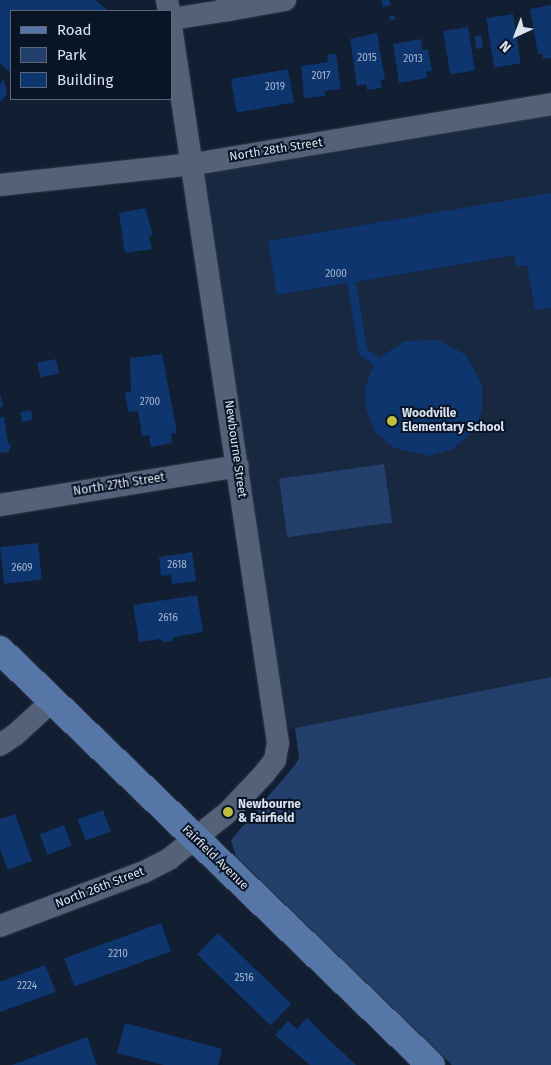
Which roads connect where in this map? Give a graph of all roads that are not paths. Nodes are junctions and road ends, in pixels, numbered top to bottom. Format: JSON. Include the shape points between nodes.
{"nodes":[{"id":1,"x":284,"y":0,"type":"edge"},
{"id":2,"x":228,"y":5,"type":"edge"},
{"id":3,"x":172,"y":19,"type":"edge"},
{"id":4,"x":172,"y":32,"type":"edge"},
{"id":5,"x":551,"y":104,"type":"edge"},
{"id":6,"x":194,"y":164,"type":"junction"},
{"id":7,"x":0,"y":185,"type":"edge"},
{"id":8,"x":238,"y":466,"type":"junction"},
{"id":9,"x":0,"y":505,"type":"edge"},
{"id":10,"x":0,"y":650,"type":"edge"},
{"id":11,"x":52,"y":701,"type":"junction"},
{"id":12,"x":0,"y":745,"type":"edge"},
{"id":13,"x":194,"y":840,"type":"junction"},
{"id":14,"x":0,"y":926,"type":"edge"},
{"id":15,"x":431,"y":1065,"type":"edge"}],
"edges":[{"from":1,"to":2,"type":"street"},
{"from":2,"to":3,"type":"street"},
{"from":4,"to":6,"type":"street","name":"Newbourne Street"},
{"from":5,"to":6,"type":"street","name":"North 28th Street"},
{"from":6,"to":7,"type":"street","name":"North 28th Street"},
{"from":6,"to":8,"type":"street","name":"Newbourne Street"},
{"from":8,"to":9,"type":"street","name":"North 27th Street"},
{"from":8,"to":13,"type":"street","name":"Newbourne Street","via":[[278,744],[275,760],[264,774]]},
{"from":10,"to":11,"type":"main road","name":"Fairfield Avenue"},
{"from":11,"to":12,"type":"street"},
{"from":11,"to":13,"type":"main road","name":"Fairfield Avenue"},
{"from":13,"to":14,"type":"street","name":"North 26th Street","via":[[144,872]]},
{"from":13,"to":15,"type":"main road","name":"Fairfield Avenue"}]}
